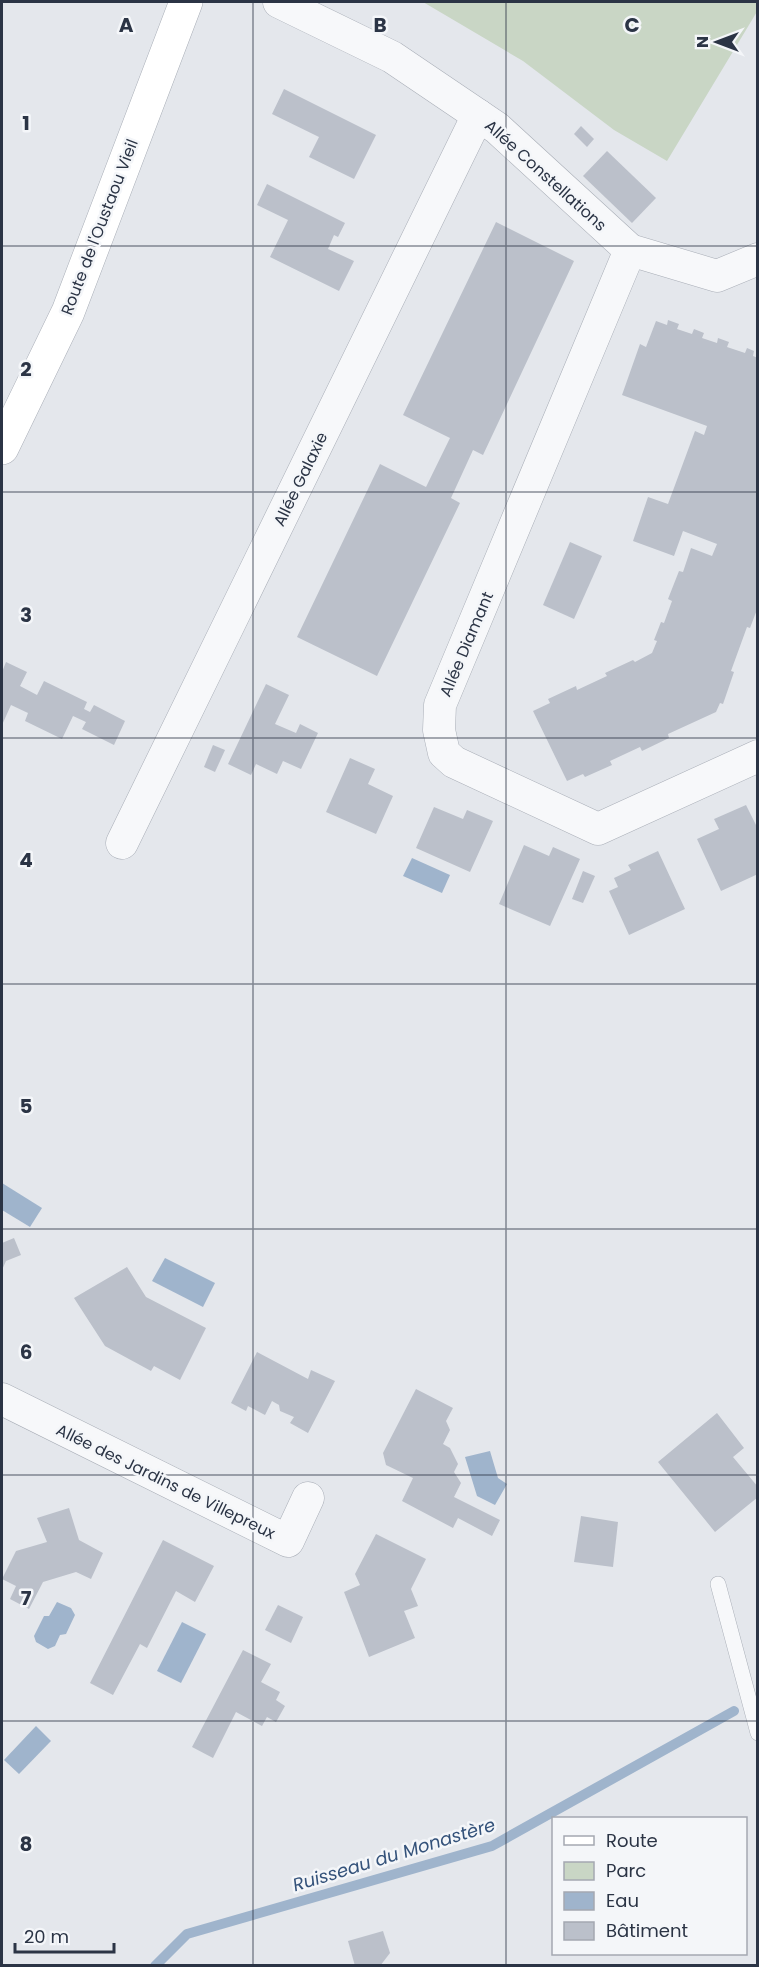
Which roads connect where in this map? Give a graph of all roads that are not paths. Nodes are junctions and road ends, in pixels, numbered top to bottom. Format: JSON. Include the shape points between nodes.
{"nodes":[{"id":1,"x":186,"y":2,"type":"edge"},
{"id":2,"x":279,"y":2,"type":"edge"},
{"id":3,"x":478,"y":115,"type":"junction"},
{"id":4,"x":630,"y":250,"type":"junction"},
{"id":5,"x":758,"y":259,"type":"edge"},
{"id":6,"x":2,"y":448,"type":"edge"},
{"id":7,"x":758,"y":756,"type":"edge"},
{"id":8,"x":122,"y":843,"type":"dead end"},
{"id":9,"x":2,"y":1399,"type":"edge"},
{"id":10,"x":308,"y":1498,"type":"dead end"},
{"id":11,"x":718,"y":1584,"type":"dead end"},
{"id":12,"x":758,"y":1733,"type":"edge"}],
"edges":[{"from":1,"to":6,"type":"street","name":"Route de l'Oustaou Vieil","via":[[68,312]]},
{"from":2,"to":3,"type":"street","name":"Allée Constellations","via":[[392,57]]},
{"from":3,"to":4,"type":"street","name":"Allée Constellations"},
{"from":3,"to":8,"type":"street","name":"Allée Galaxie"},
{"from":4,"to":5,"type":"street","name":"Allée Constellations","via":[[717,276]]},
{"from":4,"to":7,"type":"street","name":"Allée Diamant","via":[[440,705],[438,730],[444,753],[454,762],[598,829]]},
{"from":9,"to":10,"type":"street","name":"Allée des Jardins de Villepreux","via":[[288,1542]]},
{"from":11,"to":12,"type":"lane"}]}
